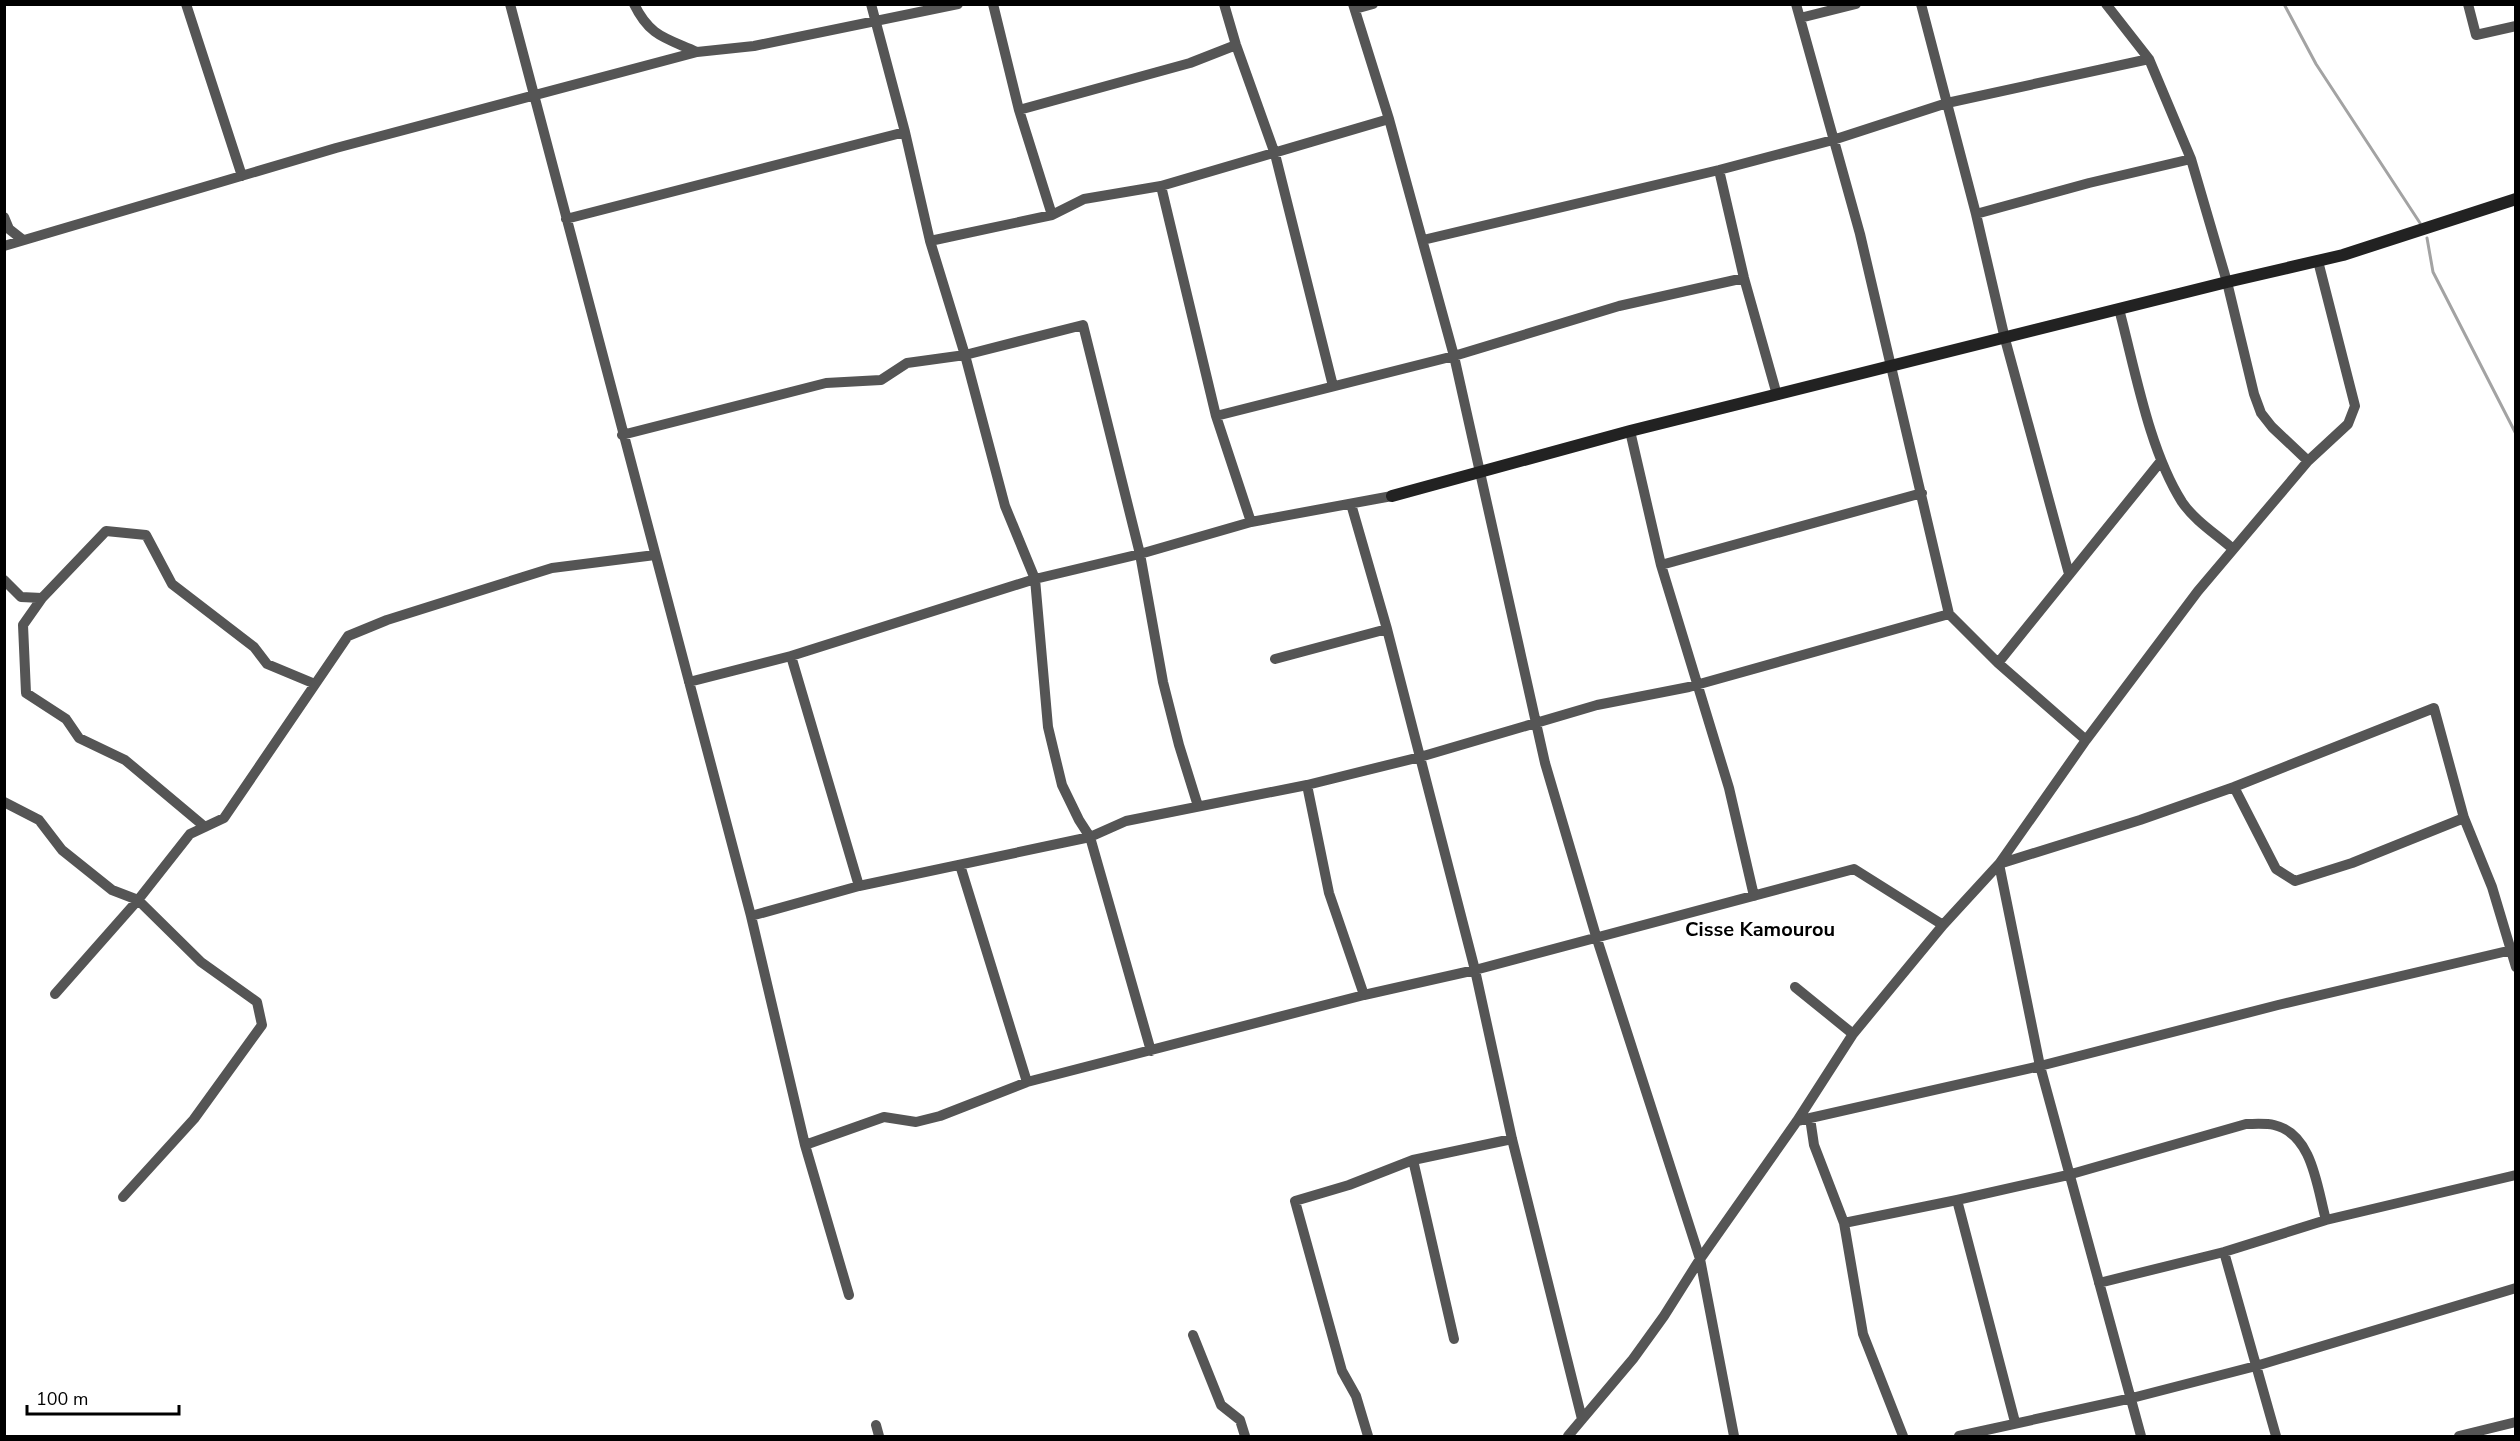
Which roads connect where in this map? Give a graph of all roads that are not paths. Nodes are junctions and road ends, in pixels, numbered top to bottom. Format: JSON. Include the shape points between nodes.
{"nodes":[{"id":1,"x":186,"y":4,"type":"edge"},
{"id":2,"x":510,"y":4,"type":"edge"},
{"id":3,"x":634,"y":4,"type":"edge"},
{"id":4,"x":871,"y":4,"type":"edge"},
{"id":5,"x":958,"y":4,"type":"edge"},
{"id":6,"x":993,"y":4,"type":"edge"},
{"id":7,"x":1224,"y":4,"type":"edge"},
{"id":8,"x":1373,"y":4,"type":"edge"},
{"id":9,"x":1796,"y":4,"type":"edge"},
{"id":10,"x":1856,"y":4,"type":"edge"},
{"id":11,"x":1921,"y":4,"type":"edge"},
{"id":12,"x":2106,"y":4,"type":"edge"},
{"id":13,"x":2468,"y":4,"type":"edge"},
{"id":14,"x":1354,"y":7,"type":"edge"},
{"id":15,"x":1800,"y":18,"type":"junction"},
{"id":16,"x":875,"y":21,"type":"junction"},
{"id":17,"x":2516,"y":26,"type":"edge"},
{"id":18,"x":1236,"y":45,"type":"junction"},
{"id":19,"x":697,"y":52,"type":"junction"},
{"id":20,"x":2149,"y":59,"type":"junction"},
{"id":21,"x":535,"y":95,"type":"junction"},
{"id":22,"x":1947,"y":103,"type":"junction"},
{"id":23,"x":1019,"y":110,"type":"junction"},
{"id":24,"x":1389,"y":119,"type":"junction"},
{"id":25,"x":905,"y":132,"type":"junction"},
{"id":26,"x":1833,"y":140,"type":"junction"},
{"id":27,"x":1275,"y":154,"type":"junction"},
{"id":28,"x":2191,"y":159,"type":"junction"},
{"id":29,"x":1719,"y":170,"type":"junction"},
{"id":30,"x":242,"y":177,"type":"junction"},
{"id":31,"x":1161,"y":186,"type":"junction"},
{"id":32,"x":2514,"y":203,"type":"edge"},
{"id":33,"x":1976,"y":214,"type":"junction"},
{"id":34,"x":1052,"y":215,"type":"junction"},
{"id":35,"x":4,"y":217,"type":"edge"},
{"id":36,"x":566,"y":219,"type":"junction"},
{"id":37,"x":23,"y":240,"type":"junction"},
{"id":38,"x":1423,"y":240,"type":"junction"},
{"id":39,"x":930,"y":241,"type":"junction"},
{"id":40,"x":4,"y":246,"type":"edge"},
{"id":41,"x":2318,"y":261,"type":"junction"},
{"id":42,"x":1744,"y":278,"type":"junction"},
{"id":43,"x":2227,"y":282,"type":"junction"},
{"id":44,"x":2119,"y":309,"type":"junction"},
{"id":45,"x":2005,"y":339,"type":"junction"},
{"id":46,"x":966,"y":355,"type":"junction"},
{"id":47,"x":1454,"y":356,"type":"junction"},
{"id":48,"x":1890,"y":367,"type":"junction"},
{"id":49,"x":1333,"y":386,"type":"junction"},
{"id":50,"x":1777,"y":395,"type":"junction"},
{"id":51,"x":1216,"y":416,"type":"junction"},
{"id":52,"x":1630,"y":431,"type":"junction"},
{"id":53,"x":622,"y":435,"type":"junction"},
{"id":54,"x":2161,"y":461,"type":"junction"},
{"id":55,"x":2307,"y":461,"type":"junction"},
{"id":56,"x":1479,"y":472,"type":"junction"},
{"id":57,"x":1922,"y":493,"type":"junction"},
{"id":58,"x":1392,"y":496,"type":"joint"},
{"id":59,"x":1351,"y":504,"type":"junction"},
{"id":60,"x":1251,"y":522,"type":"junction"},
{"id":61,"x":2233,"y":549,"type":"junction"},
{"id":62,"x":1140,"y":554,"type":"junction"},
{"id":63,"x":655,"y":555,"type":"junction"},
{"id":64,"x":1661,"y":565,"type":"junction"},
{"id":65,"x":2069,"y":574,"type":"junction"},
{"id":66,"x":1035,"y":579,"type":"junction"},
{"id":67,"x":4,"y":580,"type":"edge"},
{"id":68,"x":42,"y":598,"type":"junction"},
{"id":69,"x":1949,"y":614,"type":"junction"},
{"id":70,"x":1387,"y":629,"type":"junction"},
{"id":71,"x":791,"y":656,"type":"junction"},
{"id":72,"x":1275,"y":659,"type":"dead end"},
{"id":73,"x":1998,"y":663,"type":"junction"},
{"id":74,"x":689,"y":682,"type":"junction"},
{"id":75,"x":315,"y":684,"type":"junction"},
{"id":76,"x":1699,"y":684,"type":"junction"},
{"id":77,"x":1536,"y":724,"type":"junction"},
{"id":78,"x":2086,"y":740,"type":"junction"},
{"id":79,"x":1420,"y":757,"type":"junction"},
{"id":80,"x":1307,"y":785,"type":"junction"},
{"id":81,"x":2234,"y":787,"type":"junction"},
{"id":82,"x":4,"y":802,"type":"edge"},
{"id":83,"x":1198,"y":806,"type":"junction"},
{"id":84,"x":2464,"y":818,"type":"junction"},
{"id":85,"x":205,"y":827,"type":"junction"},
{"id":86,"x":1090,"y":837,"type":"junction"},
{"id":87,"x":1999,"y":864,"type":"junction"},
{"id":88,"x":960,"y":865,"type":"junction"},
{"id":89,"x":859,"y":886,"type":"junction"},
{"id":90,"x":1754,"y":896,"type":"junction"},
{"id":91,"x":138,"y":900,"type":"junction"},
{"id":92,"x":751,"y":916,"type":"junction"},
{"id":93,"x":1943,"y":925,"type":"junction"},
{"id":94,"x":1596,"y":936,"type":"junction"},
{"id":95,"x":2513,"y":950,"type":"edge"},
{"id":96,"x":2516,"y":967,"type":"edge"},
{"id":97,"x":1475,"y":970,"type":"junction"},
{"id":98,"x":1795,"y":987,"type":"dead end"},
{"id":99,"x":55,"y":994,"type":"dead end"},
{"id":100,"x":1364,"y":995,"type":"junction"},
{"id":101,"x":1853,"y":1034,"type":"junction"},
{"id":102,"x":1151,"y":1051,"type":"junction"},
{"id":103,"x":2040,"y":1066,"type":"junction"},
{"id":104,"x":1027,"y":1082,"type":"junction"},
{"id":105,"x":1810,"y":1118,"type":"junction"},
{"id":106,"x":1797,"y":1121,"type":"junction"},
{"id":107,"x":1512,"y":1138,"type":"junction"},
{"id":108,"x":805,"y":1145,"type":"junction"},
{"id":109,"x":1413,"y":1160,"type":"junction"},
{"id":110,"x":2068,"y":1175,"type":"junction"},
{"id":111,"x":2516,"y":1175,"type":"edge"},
{"id":112,"x":123,"y":1197,"type":"dead end"},
{"id":113,"x":1958,"y":1200,"type":"junction"},
{"id":114,"x":2326,"y":1220,"type":"junction"},
{"id":115,"x":1844,"y":1223,"type":"junction"},
{"id":116,"x":2224,"y":1252,"type":"junction"},
{"id":117,"x":1700,"y":1259,"type":"junction"},
{"id":118,"x":2099,"y":1283,"type":"junction"},
{"id":119,"x":2516,"y":1288,"type":"edge"},
{"id":120,"x":849,"y":1295,"type":"dead end"},
{"id":121,"x":1193,"y":1335,"type":"dead end"},
{"id":122,"x":1454,"y":1339,"type":"dead end"},
{"id":123,"x":2256,"y":1366,"type":"junction"},
{"id":124,"x":2132,"y":1398,"type":"junction"},
{"id":125,"x":1582,"y":1419,"type":"junction"},
{"id":126,"x":2015,"y":1422,"type":"junction"},
{"id":127,"x":2516,"y":1422,"type":"edge"},
{"id":128,"x":1245,"y":1437,"type":"edge"},
{"id":129,"x":1368,"y":1437,"type":"edge"},
{"id":130,"x":1568,"y":1437,"type":"edge"},
{"id":131,"x":1734,"y":1437,"type":"edge"},
{"id":132,"x":1903,"y":1437,"type":"edge"},
{"id":133,"x":1959,"y":1437,"type":"edge"},
{"id":134,"x":2141,"y":1437,"type":"edge"},
{"id":135,"x":2276,"y":1437,"type":"edge"},
{"id":136,"x":2460,"y":1437,"type":"edge"}],
"edges":[{"from":1,"to":30,"type":"street"},
{"from":2,"to":21,"type":"street"},
{"from":3,"to":19,"type":"street","via":[[651,30]]},
{"from":4,"to":16,"type":"street"},
{"from":5,"to":16,"type":"street"},
{"from":6,"to":23,"type":"street"},
{"from":7,"to":18,"type":"street"},
{"from":8,"to":14,"type":"street"},
{"from":9,"to":15,"type":"street"},
{"from":10,"to":15,"type":"street"},
{"from":11,"to":22,"type":"street"},
{"from":12,"to":20,"type":"street"},
{"from":13,"to":17,"type":"street","via":[[2476,35]]},
{"from":14,"to":24,"type":"street"},
{"from":15,"to":26,"type":"street"},
{"from":16,"to":19,"type":"street","via":[[754,46]]},
{"from":16,"to":25,"type":"street"},
{"from":18,"to":23,"type":"street","via":[[1190,63]]},
{"from":18,"to":27,"type":"street"},
{"from":19,"to":21,"type":"street"},
{"from":20,"to":22,"type":"street"},
{"from":20,"to":28,"type":"street"},
{"from":21,"to":30,"type":"street"},
{"from":21,"to":36,"type":"street"},
{"from":22,"to":26,"type":"street"},
{"from":22,"to":33,"type":"street"},
{"from":23,"to":34,"type":"street"},
{"from":24,"to":27,"type":"street"},
{"from":24,"to":38,"type":"street"},
{"from":25,"to":36,"type":"street"},
{"from":25,"to":39,"type":"street"},
{"from":26,"to":29,"type":"street"},
{"from":26,"to":48,"type":"street","via":[[1860,234]]},
{"from":27,"to":31,"type":"street"},
{"from":27,"to":49,"type":"street"},
{"from":28,"to":33,"type":"street"},
{"from":28,"to":43,"type":"street"},
{"from":29,"to":38,"type":"street"},
{"from":29,"to":42,"type":"street"},
{"from":30,"to":37,"type":"street"},
{"from":31,"to":34,"type":"street","via":[[1084,199]]},
{"from":31,"to":51,"type":"street"},
{"from":32,"to":41,"type":"street"},
{"from":33,"to":45,"type":"street"},
{"from":34,"to":39,"type":"street"},
{"from":35,"to":37,"type":"street","via":[[9,229]]},
{"from":36,"to":53,"type":"street"},
{"from":37,"to":40,"type":"street"},
{"from":38,"to":47,"type":"street"},
{"from":39,"to":46,"type":"street"},
{"from":41,"to":43,"type":"street"},
{"from":41,"to":55,"type":"street","via":[[2355,406],[2348,424]]},
{"from":42,"to":47,"type":"street","via":[[1619,306]]},
{"from":42,"to":50,"type":"street"},
{"from":43,"to":44,"type":"street"},
{"from":43,"to":55,"type":"street","via":[[2261,412]]},
{"from":44,"to":45,"type":"street"},
{"from":44,"to":54,"type":"street"},
{"from":45,"to":48,"type":"street"},
{"from":45,"to":65,"type":"street"},
{"from":46,"to":53,"type":"street","via":[[907,363],[881,380],[826,383]]},
{"from":46,"to":62,"type":"street","via":[[1083,325]]},
{"from":46,"to":66,"type":"street","via":[[1005,506]]},
{"from":47,"to":49,"type":"street"},
{"from":47,"to":56,"type":"street"},
{"from":48,"to":50,"type":"street"},
{"from":48,"to":57,"type":"street"},
{"from":49,"to":51,"type":"street"},
{"from":50,"to":52,"type":"street"},
{"from":51,"to":60,"type":"street"},
{"from":52,"to":56,"type":"street"},
{"from":52,"to":64,"type":"street"},
{"from":53,"to":63,"type":"street"},
{"from":54,"to":61,"type":"street","via":[[2193,515]]},
{"from":54,"to":65,"type":"street"},
{"from":55,"to":61,"type":"street"},
{"from":56,"to":58,"type":"street"},
{"from":56,"to":77,"type":"street"},
{"from":57,"to":64,"type":"street"},
{"from":57,"to":69,"type":"street"},
{"from":58,"to":59,"type":"street"},
{"from":59,"to":60,"type":"street"},
{"from":59,"to":70,"type":"street"},
{"from":60,"to":62,"type":"street"},
{"from":61,"to":78,"type":"street"},
{"from":62,"to":66,"type":"street"},
{"from":62,"to":83,"type":"street","via":[[1163,682]]},
{"from":63,"to":74,"type":"street"},
{"from":63,"to":75,"type":"street","via":[[552,568],[387,620],[348,636]]},
{"from":64,"to":76,"type":"street"},
{"from":65,"to":73,"type":"street"},
{"from":66,"to":71,"type":"street"},
{"from":66,"to":86,"type":"street","via":[[1048,727],[1062,785]]},
{"from":67,"to":68,"type":"street","via":[[21,597]]},
{"from":68,"to":75,"type":"street","via":[[106,531],[146,535],[172,584],[254,647],[267,664]]},
{"from":68,"to":85,"type":"street","via":[[22,625],[26,693],[66,719],[79,738],[124,760]]},
{"from":69,"to":73,"type":"street"},
{"from":69,"to":76,"type":"street"},
{"from":70,"to":72,"type":"street"},
{"from":70,"to":79,"type":"street"},
{"from":71,"to":74,"type":"street"},
{"from":71,"to":89,"type":"street"},
{"from":73,"to":78,"type":"street"},
{"from":74,"to":92,"type":"street"},
{"from":75,"to":85,"type":"street","via":[[224,818]]},
{"from":76,"to":77,"type":"street","via":[[1597,705]]},
{"from":76,"to":90,"type":"street"},
{"from":77,"to":79,"type":"street"},
{"from":77,"to":94,"type":"street"},
{"from":78,"to":87,"type":"street"},
{"from":79,"to":80,"type":"street"},
{"from":79,"to":97,"type":"street"},
{"from":80,"to":83,"type":"street"},
{"from":80,"to":100,"type":"street","via":[[1329,893]]},
{"from":81,"to":84,"type":"street","via":[[2276,869],[2295,881],[2352,863]]},
{"from":81,"to":84,"type":"street","via":[[2434,708]]},
{"from":81,"to":87,"type":"street"},
{"from":82,"to":91,"type":"street","via":[[39,820],[62,850],[112,890]]},
{"from":83,"to":86,"type":"street","via":[[1126,821]]},
{"from":84,"to":95,"type":"street"},
{"from":85,"to":91,"type":"street","via":[[190,834]]},
{"from":86,"to":88,"type":"street"},
{"from":86,"to":102,"type":"street"},
{"from":87,"to":93,"type":"street"},
{"from":87,"to":103,"type":"street"},
{"from":88,"to":89,"type":"street"},
{"from":88,"to":104,"type":"street"},
{"from":89,"to":92,"type":"street"},
{"from":90,"to":93,"type":"street","via":[[1854,869]]},
{"from":90,"to":94,"type":"street"},
{"from":91,"to":99,"type":"street"},
{"from":91,"to":112,"type":"street","via":[[201,962],[258,1002],[262,1024],[194,1119]]},
{"from":92,"to":108,"type":"street"},
{"from":93,"to":101,"type":"street"},
{"from":94,"to":97,"type":"street"},
{"from":94,"to":117,"type":"street"},
{"from":95,"to":96,"type":"street"},
{"from":95,"to":103,"type":"street"},
{"from":97,"to":100,"type":"street"},
{"from":97,"to":107,"type":"street"},
{"from":98,"to":101,"type":"street"},
{"from":100,"to":102,"type":"street"},
{"from":101,"to":106,"type":"street"},
{"from":102,"to":104,"type":"street"},
{"from":103,"to":105,"type":"street"},
{"from":103,"to":110,"type":"street"},
{"from":104,"to":108,"type":"street","via":[[940,1116],[916,1122],[884,1117]]},
{"from":105,"to":106,"type":"street"},
{"from":105,"to":115,"type":"street","via":[[1815,1145]]},
{"from":106,"to":117,"type":"street"},
{"from":107,"to":109,"type":"street"},
{"from":107,"to":125,"type":"street"},
{"from":108,"to":120,"type":"street"},
{"from":109,"to":122,"type":"street"},
{"from":109,"to":129,"type":"street","via":[[1295,1201],[1342,1371],[1356,1396]]},
{"from":110,"to":113,"type":"street"},
{"from":110,"to":114,"type":"street","via":[[2246,1124],[2275,1125],[2296,1136],[2309,1156]]},
{"from":110,"to":118,"type":"street"},
{"from":111,"to":114,"type":"street"},
{"from":113,"to":115,"type":"street"},
{"from":113,"to":126,"type":"street"},
{"from":114,"to":116,"type":"street"},
{"from":115,"to":132,"type":"street","via":[[1863,1334]]},
{"from":116,"to":118,"type":"street"},
{"from":116,"to":123,"type":"street"},
{"from":117,"to":125,"type":"street","via":[[1633,1359]]},
{"from":117,"to":131,"type":"street"},
{"from":118,"to":124,"type":"street"},
{"from":119,"to":123,"type":"street"},
{"from":121,"to":128,"type":"street","via":[[1221,1405],[1240,1420]]},
{"from":123,"to":124,"type":"street"},
{"from":123,"to":135,"type":"street"},
{"from":124,"to":126,"type":"street"},
{"from":124,"to":134,"type":"street"},
{"from":125,"to":130,"type":"street"},
{"from":126,"to":133,"type":"street"},
{"from":127,"to":136,"type":"street"}]}
